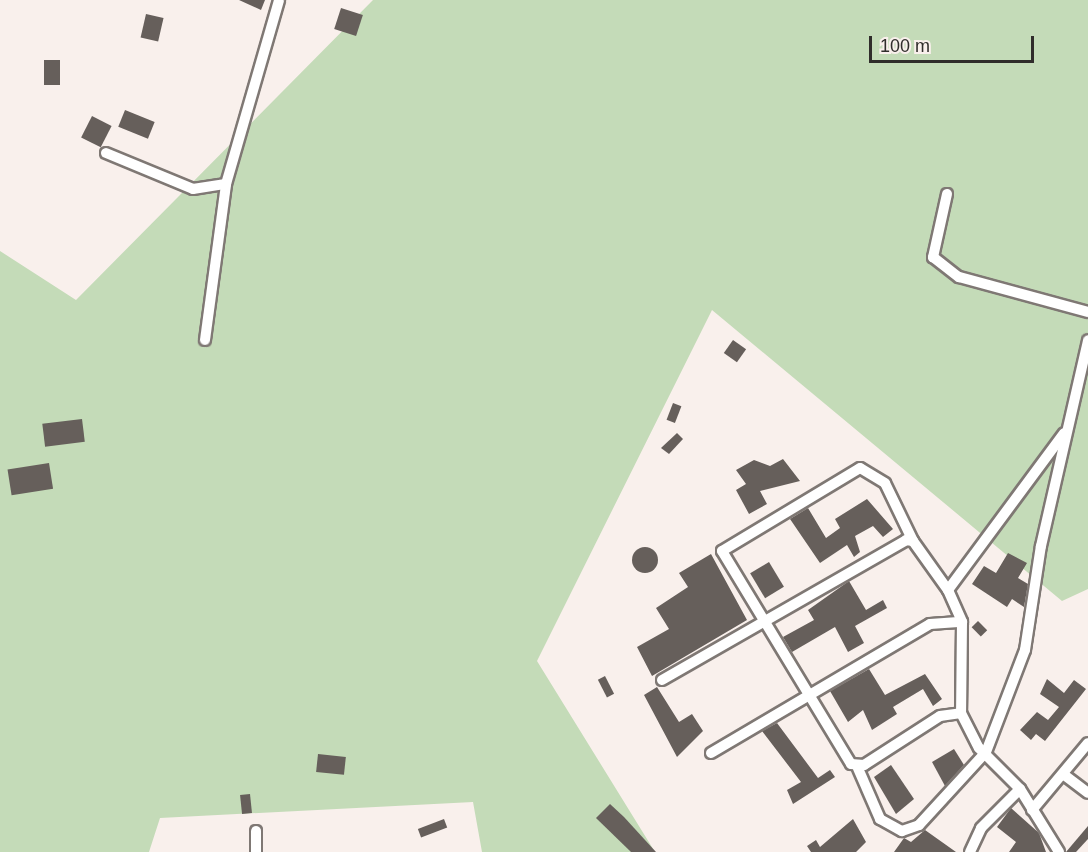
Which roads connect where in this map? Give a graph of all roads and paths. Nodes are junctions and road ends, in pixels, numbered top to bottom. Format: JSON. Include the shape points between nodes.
{"nodes":[{"id":1,"x":279,"y":0,"type":"edge"},
{"id":2,"x":106,"y":153,"type":"dead end"},
{"id":3,"x":226,"y":184,"type":"junction"},
{"id":4,"x":947,"y":194,"type":"dead end"},
{"id":5,"x":1088,"y":312,"type":"edge"},
{"id":6,"x":205,"y":340,"type":"dead end"},
{"id":7,"x":1088,"y":340,"type":"edge"},
{"id":8,"x":1067,"y":429,"type":"junction"},
{"id":9,"x":913,"y":542,"type":"junction"},
{"id":10,"x":948,"y":590,"type":"junction"},
{"id":11,"x":768,"y":621,"type":"junction"},
{"id":12,"x":962,"y":622,"type":"junction"},
{"id":13,"x":662,"y":680,"type":"dead end"},
{"id":14,"x":809,"y":696,"type":"junction"},
{"id":15,"x":961,"y":713,"type":"junction"},
{"id":16,"x":1088,"y":743,"type":"edge"},
{"id":17,"x":986,"y":752,"type":"junction"},
{"id":18,"x":711,"y":753,"type":"dead end"},
{"id":19,"x":857,"y":766,"type":"junction"},
{"id":20,"x":1063,"y":774,"type":"junction"},
{"id":21,"x":1020,"y":789,"type":"junction"},
{"id":22,"x":1088,"y":793,"type":"edge"},
{"id":23,"x":1032,"y":810,"type":"junction"},
{"id":24,"x":256,"y":831,"type":"dead end"},
{"id":25,"x":256,"y":852,"type":"edge"},
{"id":26,"x":970,"y":852,"type":"edge"},
{"id":27,"x":1059,"y":852,"type":"edge"}],
"edges":[{"from":1,"to":3,"type":"street"},
{"from":2,"to":3,"type":"street","via":[[193,189]]},
{"from":3,"to":6,"type":"street"},
{"from":4,"to":5,"type":"street","via":[[933,257],[959,277]]},
{"from":7,"to":8,"type":"street"},
{"from":8,"to":10,"type":"street"},
{"from":8,"to":17,"type":"street","via":[[1041,546],[1025,650]]},
{"from":9,"to":10,"type":"street"},
{"from":9,"to":11,"type":"street","via":[[906,540]]},
{"from":9,"to":11,"type":"street","via":[[885,483],[860,468],[821,489],[722,551]]},
{"from":10,"to":12,"type":"street"},
{"from":11,"to":13,"type":"street"},
{"from":11,"to":14,"type":"street"},
{"from":12,"to":14,"type":"street","via":[[930,624]]},
{"from":12,"to":15,"type":"street"},
{"from":14,"to":18,"type":"street"},
{"from":14,"to":19,"type":"street","via":[[846,758]]},
{"from":15,"to":17,"type":"street"},
{"from":15,"to":19,"type":"street","via":[[940,716]]},
{"from":16,"to":20,"type":"street"},
{"from":17,"to":19,"type":"street","via":[[919,825],[902,831],[880,819]]},
{"from":17,"to":21,"type":"street"},
{"from":20,"to":22,"type":"street"},
{"from":20,"to":23,"type":"street"},
{"from":21,"to":23,"type":"street"},
{"from":21,"to":26,"type":"street","via":[[981,828]]},
{"from":23,"to":27,"type":"street"},
{"from":24,"to":25,"type":"street"}]}
